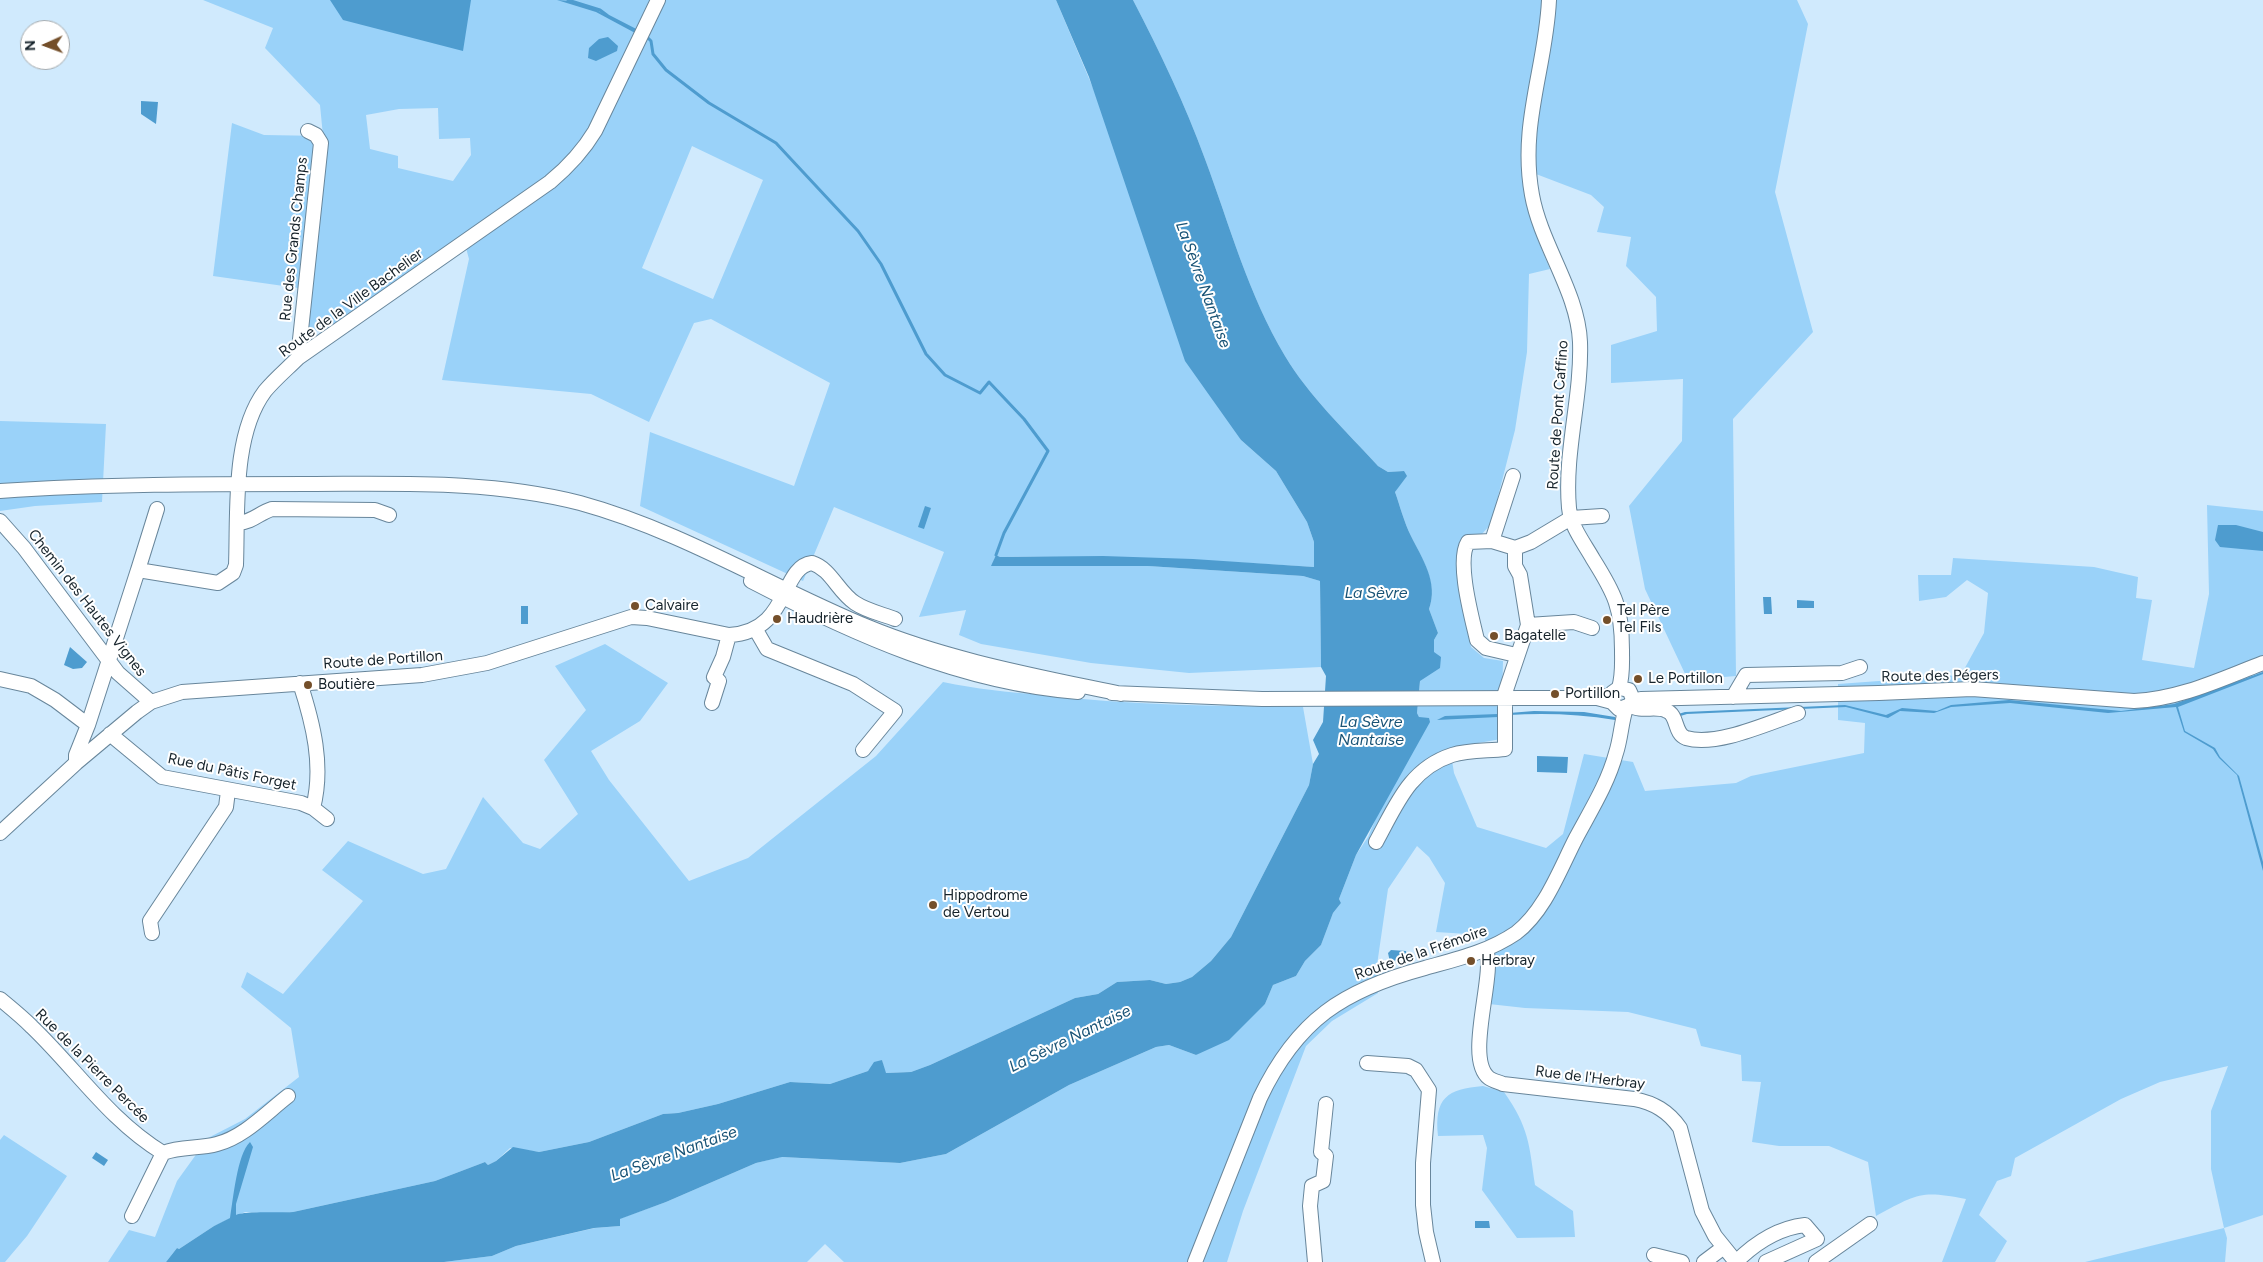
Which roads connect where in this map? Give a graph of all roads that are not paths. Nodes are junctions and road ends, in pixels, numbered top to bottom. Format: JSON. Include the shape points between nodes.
{"nodes":[{"id":1,"x":658,"y":0,"type":"edge"},
{"id":2,"x":1549,"y":0,"type":"edge"},
{"id":3,"x":308,"y":131,"type":"dead end"},
{"id":4,"x":298,"y":358,"type":"junction"},
{"id":5,"x":1513,"y":476,"type":"dead end"},
{"id":6,"x":240,"y":484,"type":"junction"},
{"id":7,"x":0,"y":491,"type":"edge"},
{"id":8,"x":157,"y":509,"type":"dead end"},
{"id":9,"x":389,"y":514,"type":"dead end"},
{"id":10,"x":1602,"y":516,"type":"dead end"},
{"id":11,"x":1571,"y":518,"type":"junction"},
{"id":12,"x":0,"y":521,"type":"edge"},
{"id":13,"x":238,"y":522,"type":"junction"},
{"id":14,"x":1492,"y":541,"type":"junction"},
{"id":15,"x":1515,"y":548,"type":"junction"},
{"id":16,"x":138,"y":570,"type":"junction"},
{"id":17,"x":785,"y":593,"type":"junction"},
{"id":18,"x":895,"y":619,"type":"dead end"},
{"id":19,"x":1528,"y":625,"type":"junction"},
{"id":20,"x":1592,"y":628,"type":"dead end"},
{"id":21,"x":756,"y":630,"type":"junction"},
{"id":22,"x":729,"y":635,"type":"junction"},
{"id":23,"x":1516,"y":655,"type":"junction"},
{"id":24,"x":109,"y":659,"type":"junction"},
{"id":25,"x":2263,"y":663,"type":"edge"},
{"id":26,"x":1860,"y":667,"type":"dead end"},
{"id":27,"x":0,"y":679,"type":"edge"},
{"id":28,"x":300,"y":682,"type":"junction"},
{"id":29,"x":1120,"y":694,"type":"junction"},
{"id":30,"x":1733,"y":696,"type":"junction"},
{"id":31,"x":1505,"y":698,"type":"junction"},
{"id":32,"x":1624,"y":699,"type":"junction"},
{"id":33,"x":151,"y":702,"type":"junction"},
{"id":34,"x":712,"y":703,"type":"dead end"},
{"id":35,"x":1798,"y":713,"type":"dead end"},
{"id":36,"x":88,"y":725,"type":"junction"},
{"id":37,"x":110,"y":734,"type":"junction"},
{"id":38,"x":863,"y":750,"type":"dead end"},
{"id":39,"x":76,"y":763,"type":"junction"},
{"id":40,"x":228,"y":791,"type":"junction"},
{"id":41,"x":313,"y":808,"type":"junction"},
{"id":42,"x":327,"y":819,"type":"dead end"},
{"id":43,"x":0,"y":833,"type":"edge"},
{"id":44,"x":1376,"y":842,"type":"dead end"},
{"id":45,"x":152,"y":933,"type":"dead end"},
{"id":46,"x":1486,"y":950,"type":"junction"},
{"id":47,"x":0,"y":999,"type":"edge"},
{"id":48,"x":1367,"y":1063,"type":"dead end"},
{"id":49,"x":288,"y":1096,"type":"dead end"},
{"id":50,"x":1326,"y":1104,"type":"dead end"},
{"id":51,"x":163,"y":1153,"type":"junction"},
{"id":52,"x":132,"y":1216,"type":"dead end"},
{"id":53,"x":1870,"y":1224,"type":"dead end"},
{"id":54,"x":1724,"y":1247,"type":"junction"},
{"id":55,"x":1654,"y":1255,"type":"dead end"},
{"id":56,"x":1195,"y":1262,"type":"edge"},
{"id":57,"x":1315,"y":1262,"type":"edge"},
{"id":58,"x":1433,"y":1262,"type":"edge"},
{"id":59,"x":1682,"y":1262,"type":"edge"},
{"id":60,"x":1704,"y":1262,"type":"edge"},
{"id":61,"x":1736,"y":1262,"type":"edge"},
{"id":62,"x":1766,"y":1262,"type":"edge"},
{"id":63,"x":1816,"y":1262,"type":"edge"}],
"edges":[{"from":1,"to":4,"type":"street","name":"Route de la Ville Bachelier","via":[[595,130],[566,168]]},
{"from":2,"to":11,"type":"street","name":"Route de Pont Caffino","via":[[1532,102],[1528,157],[1536,212],[1576,317],[1580,340],[1568,489]]},
{"from":3,"to":4,"type":"street","name":"Rue des Grands Champs","via":[[321,143]]},
{"from":4,"to":6,"type":"street","name":"Route de la Ville Bachelier","via":[[264,392],[241,452]]},
{"from":5,"to":14,"type":"street"},
{"from":6,"to":7,"type":"street","via":[[88,485]]},
{"from":6,"to":13,"type":"street","name":"Route de la Ville Bachelier"},
{"from":6,"to":17,"type":"street","via":[[457,484],[522,491],[581,504],[706,550]]},
{"from":8,"to":16,"type":"street"},
{"from":9,"to":13,"type":"street","via":[[375,510],[272,509],[261,512],[252,521]]},
{"from":10,"to":11,"type":"street"},
{"from":11,"to":15,"type":"street"},
{"from":11,"to":32,"type":"street","name":"Route de Pont Caffino","via":[[1619,608]]},
{"from":12,"to":24,"type":"street","name":"Chemin des Hautes Vignes"},
{"from":13,"to":16,"type":"street","name":"Route de la Ville Bachelier","via":[[236,565],[233,573],[218,583]]},
{"from":14,"to":15,"type":"street"},
{"from":14,"to":23,"type":"street","via":[[1473,540],[1464,548],[1471,613],[1477,640],[1486,648]]},
{"from":15,"to":19,"type":"street","via":[[1514,566],[1520,575]]},
{"from":16,"to":24,"type":"street"},
{"from":17,"to":18,"type":"street","via":[[799,569],[812,563],[825,571],[854,603]]},
{"from":17,"to":21,"type":"street","via":[[774,613]]},
{"from":17,"to":29,"type":"street","via":[[867,627],[939,650]]},
{"from":17,"to":29,"type":"street","via":[[884,645],[986,678],[1052,690]]},
{"from":19,"to":20,"type":"street","via":[[1574,622]]},
{"from":19,"to":23,"type":"street"},
{"from":21,"to":22,"type":"street","name":"Route de Portillon"},
{"from":21,"to":38,"type":"street","via":[[767,649],[853,684],[895,711]]},
{"from":22,"to":28,"type":"street","name":"Route de Portillon","via":[[647,618],[631,618],[487,663],[453,670],[422,675]]},
{"from":22,"to":34,"type":"street","via":[[714,677],[719,681]]},
{"from":23,"to":31,"type":"street"},
{"from":24,"to":33,"type":"street","name":"Chemin des Hautes Vignes","via":[[118,673]]},
{"from":24,"to":36,"type":"street"},
{"from":25,"to":30,"type":"street","name":"Route des Pégers","via":[[2180,695],[2158,700],[1972,689]]},
{"from":26,"to":30,"type":"street","via":[[1842,673],[1746,676]]},
{"from":27,"to":36,"type":"street","via":[[31,686]]},
{"from":28,"to":33,"type":"street","name":"Route de Portillon","via":[[182,692]]},
{"from":28,"to":41,"type":"street","via":[[318,752],[318,789]]},
{"from":29,"to":31,"type":"street","via":[[1310,699]]},
{"from":30,"to":32,"type":"street","name":"Route des Pégers"},
{"from":31,"to":32,"type":"street"},
{"from":31,"to":44,"type":"street","via":[[1505,749],[1453,755],[1431,764],[1409,783]]},
{"from":32,"to":35,"type":"street","via":[[1635,708],[1671,713],[1679,732],[1686,738],[1732,735]]},
{"from":32,"to":46,"type":"street","name":"Route de la Frémoire","via":[[1617,751],[1606,782],[1545,899],[1517,932]]},
{"from":33,"to":37,"type":"street","name":"Route de Portillon"},
{"from":36,"to":39,"type":"street"},
{"from":37,"to":39,"type":"street","name":"Route de Portillon"},
{"from":37,"to":40,"type":"street","name":"Rue du Pâtis Forget","via":[[162,777]]},
{"from":39,"to":43,"type":"street","name":"Route de Portillon"},
{"from":40,"to":41,"type":"street","name":"Rue du Pâtis Forget","via":[[301,803]]},
{"from":40,"to":45,"type":"street","via":[[226,807],[150,921]]},
{"from":41,"to":42,"type":"street","name":"Rue du Pâtis Forget"},
{"from":46,"to":54,"type":"street","name":"Rue de l'Herbray","via":[[1488,966],[1480,1054],[1482,1069],[1489,1078],[1503,1084],[1651,1102],[1664,1110],[1680,1128],[1702,1211]]},
{"from":46,"to":56,"type":"street","name":"Route de la Frémoire","via":[[1374,984],[1349,996],[1312,1021],[1272,1074]]},
{"from":47,"to":51,"type":"street","name":"Rue de la Pierre Percée","via":[[33,1027],[108,1110],[146,1143]]},
{"from":48,"to":58,"type":"street","via":[[1408,1066],[1416,1070],[1429,1090],[1423,1206]]},
{"from":49,"to":51,"type":"street","via":[[237,1136],[218,1144],[176,1148]]},
{"from":50,"to":57,"type":"street","via":[[1321,1152],[1326,1156],[1323,1181],[1312,1186],[1310,1206]]},
{"from":51,"to":52,"type":"street"},
{"from":53,"to":63,"type":"street"},
{"from":54,"to":60,"type":"street"},
{"from":54,"to":61,"type":"street","name":"Rue de l'Herbray"},
{"from":55,"to":59,"type":"street"},
{"from":61,"to":62,"type":"street","via":[[1747,1251],[1787,1227],[1805,1225],[1817,1239]]}]}
